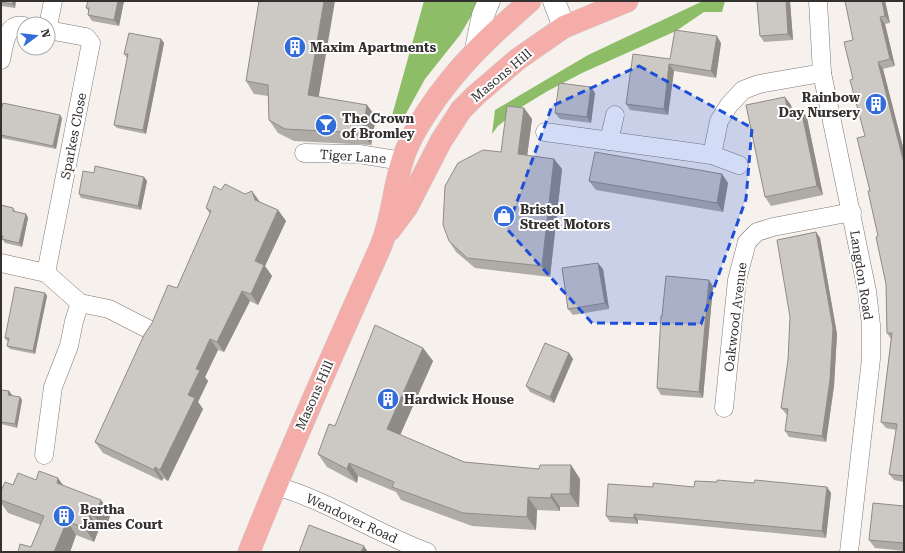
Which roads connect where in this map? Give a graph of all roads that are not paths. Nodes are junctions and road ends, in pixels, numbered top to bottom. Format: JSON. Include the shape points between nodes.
{"nodes":[{"id":1,"x":53,"y":1,"type":"edge"},
{"id":2,"x":489,"y":1,"type":"edge"},
{"id":3,"x":530,"y":1,"type":"edge"},
{"id":4,"x":554,"y":1,"type":"edge"},
{"id":5,"x":627,"y":1,"type":"edge"},
{"id":6,"x":818,"y":1,"type":"edge"},
{"id":7,"x":50,"y":16,"type":"edge"},
{"id":8,"x":16,"y":27,"type":"edge"},
{"id":9,"x":564,"y":27,"type":"junction"},
{"id":10,"x":56,"y":31,"type":"edge"},
{"id":11,"x":476,"y":49,"type":"junction"},
{"id":12,"x":1,"y":60,"type":"edge"},
{"id":13,"x":822,"y":73,"type":"junction"},
{"id":14,"x":615,"y":115,"type":"dead end"},
{"id":15,"x":545,"y":132,"type":"dead end"},
{"id":16,"x":609,"y":141,"type":"junction"},
{"id":17,"x":304,"y":153,"type":"dead end"},
{"id":18,"x":712,"y":155,"type":"junction"},
{"id":19,"x":402,"y":161,"type":"junction"},
{"id":20,"x":740,"y":165,"type":"dead end"},
{"id":21,"x":852,"y":212,"type":"junction"},
{"id":22,"x":384,"y":239,"type":"junction"},
{"id":23,"x":1,"y":263,"type":"edge"},
{"id":24,"x":46,"y":273,"type":"junction"},
{"id":25,"x":80,"y":303,"type":"junction"},
{"id":26,"x":150,"y":330,"type":"edge"},
{"id":27,"x":724,"y":408,"type":"dead end"},
{"id":28,"x":44,"y":455,"type":"dead end"},
{"id":29,"x":276,"y":486,"type":"junction"},
{"id":30,"x":249,"y":552,"type":"edge"},
{"id":31,"x":427,"y":552,"type":"edge"},
{"id":32,"x":849,"y":552,"type":"edge"}],
"edges":[{"from":1,"to":7,"type":"street"},
{"from":2,"to":11,"type":"main road","via":[[483,15]]},
{"from":3,"to":11,"type":"main road","name":"Masons Hill"},
{"from":4,"to":9,"type":"main road"},
{"from":5,"to":9,"type":"main road","name":"Masons Hill"},
{"from":6,"to":13,"type":"street","name":"Langdon Road"},
{"from":8,"to":12,"type":"street","via":[[10,30],[5,39]]},
{"from":9,"to":22,"type":"main road","name":"Masons Hill","via":[[494,78],[461,110],[441,141],[407,207]]},
{"from":10,"to":24,"type":"street","name":"Sparkes Close","via":[[86,37],[91,44]]},
{"from":11,"to":19,"type":"main road","name":"Masons Hill","via":[[440,91],[415,131]]},
{"from":13,"to":18,"type":"street","via":[[760,84],[743,90],[719,121]]},
{"from":13,"to":21,"type":"street","name":"Langdon Road"},
{"from":14,"to":16,"type":"street"},
{"from":15,"to":16,"type":"street"},
{"from":16,"to":18,"type":"street"},
{"from":17,"to":19,"type":"street","name":"Tiger Lane","via":[[359,154]]},
{"from":18,"to":20,"type":"street"},
{"from":19,"to":22,"type":"main road","name":"Masons Hill"},
{"from":21,"to":27,"type":"street","name":"Oakwood Avenue","via":[[773,227],[757,232],[747,242],[736,280]]},
{"from":21,"to":32,"type":"street","name":"Langdon Road","via":[[867,291],[871,352]]},
{"from":22,"to":29,"type":"main road","name":"Masons Hill"},
{"from":23,"to":24,"type":"street"},
{"from":24,"to":25,"type":"street"},
{"from":25,"to":26,"type":"street","via":[[109,309]]},
{"from":25,"to":28,"type":"street","via":[[69,346],[53,387]]},
{"from":29,"to":30,"type":"main road","name":"Masons Hill"},
{"from":29,"to":31,"type":"street","name":"Wendover Road","via":[[342,511]]}]}
